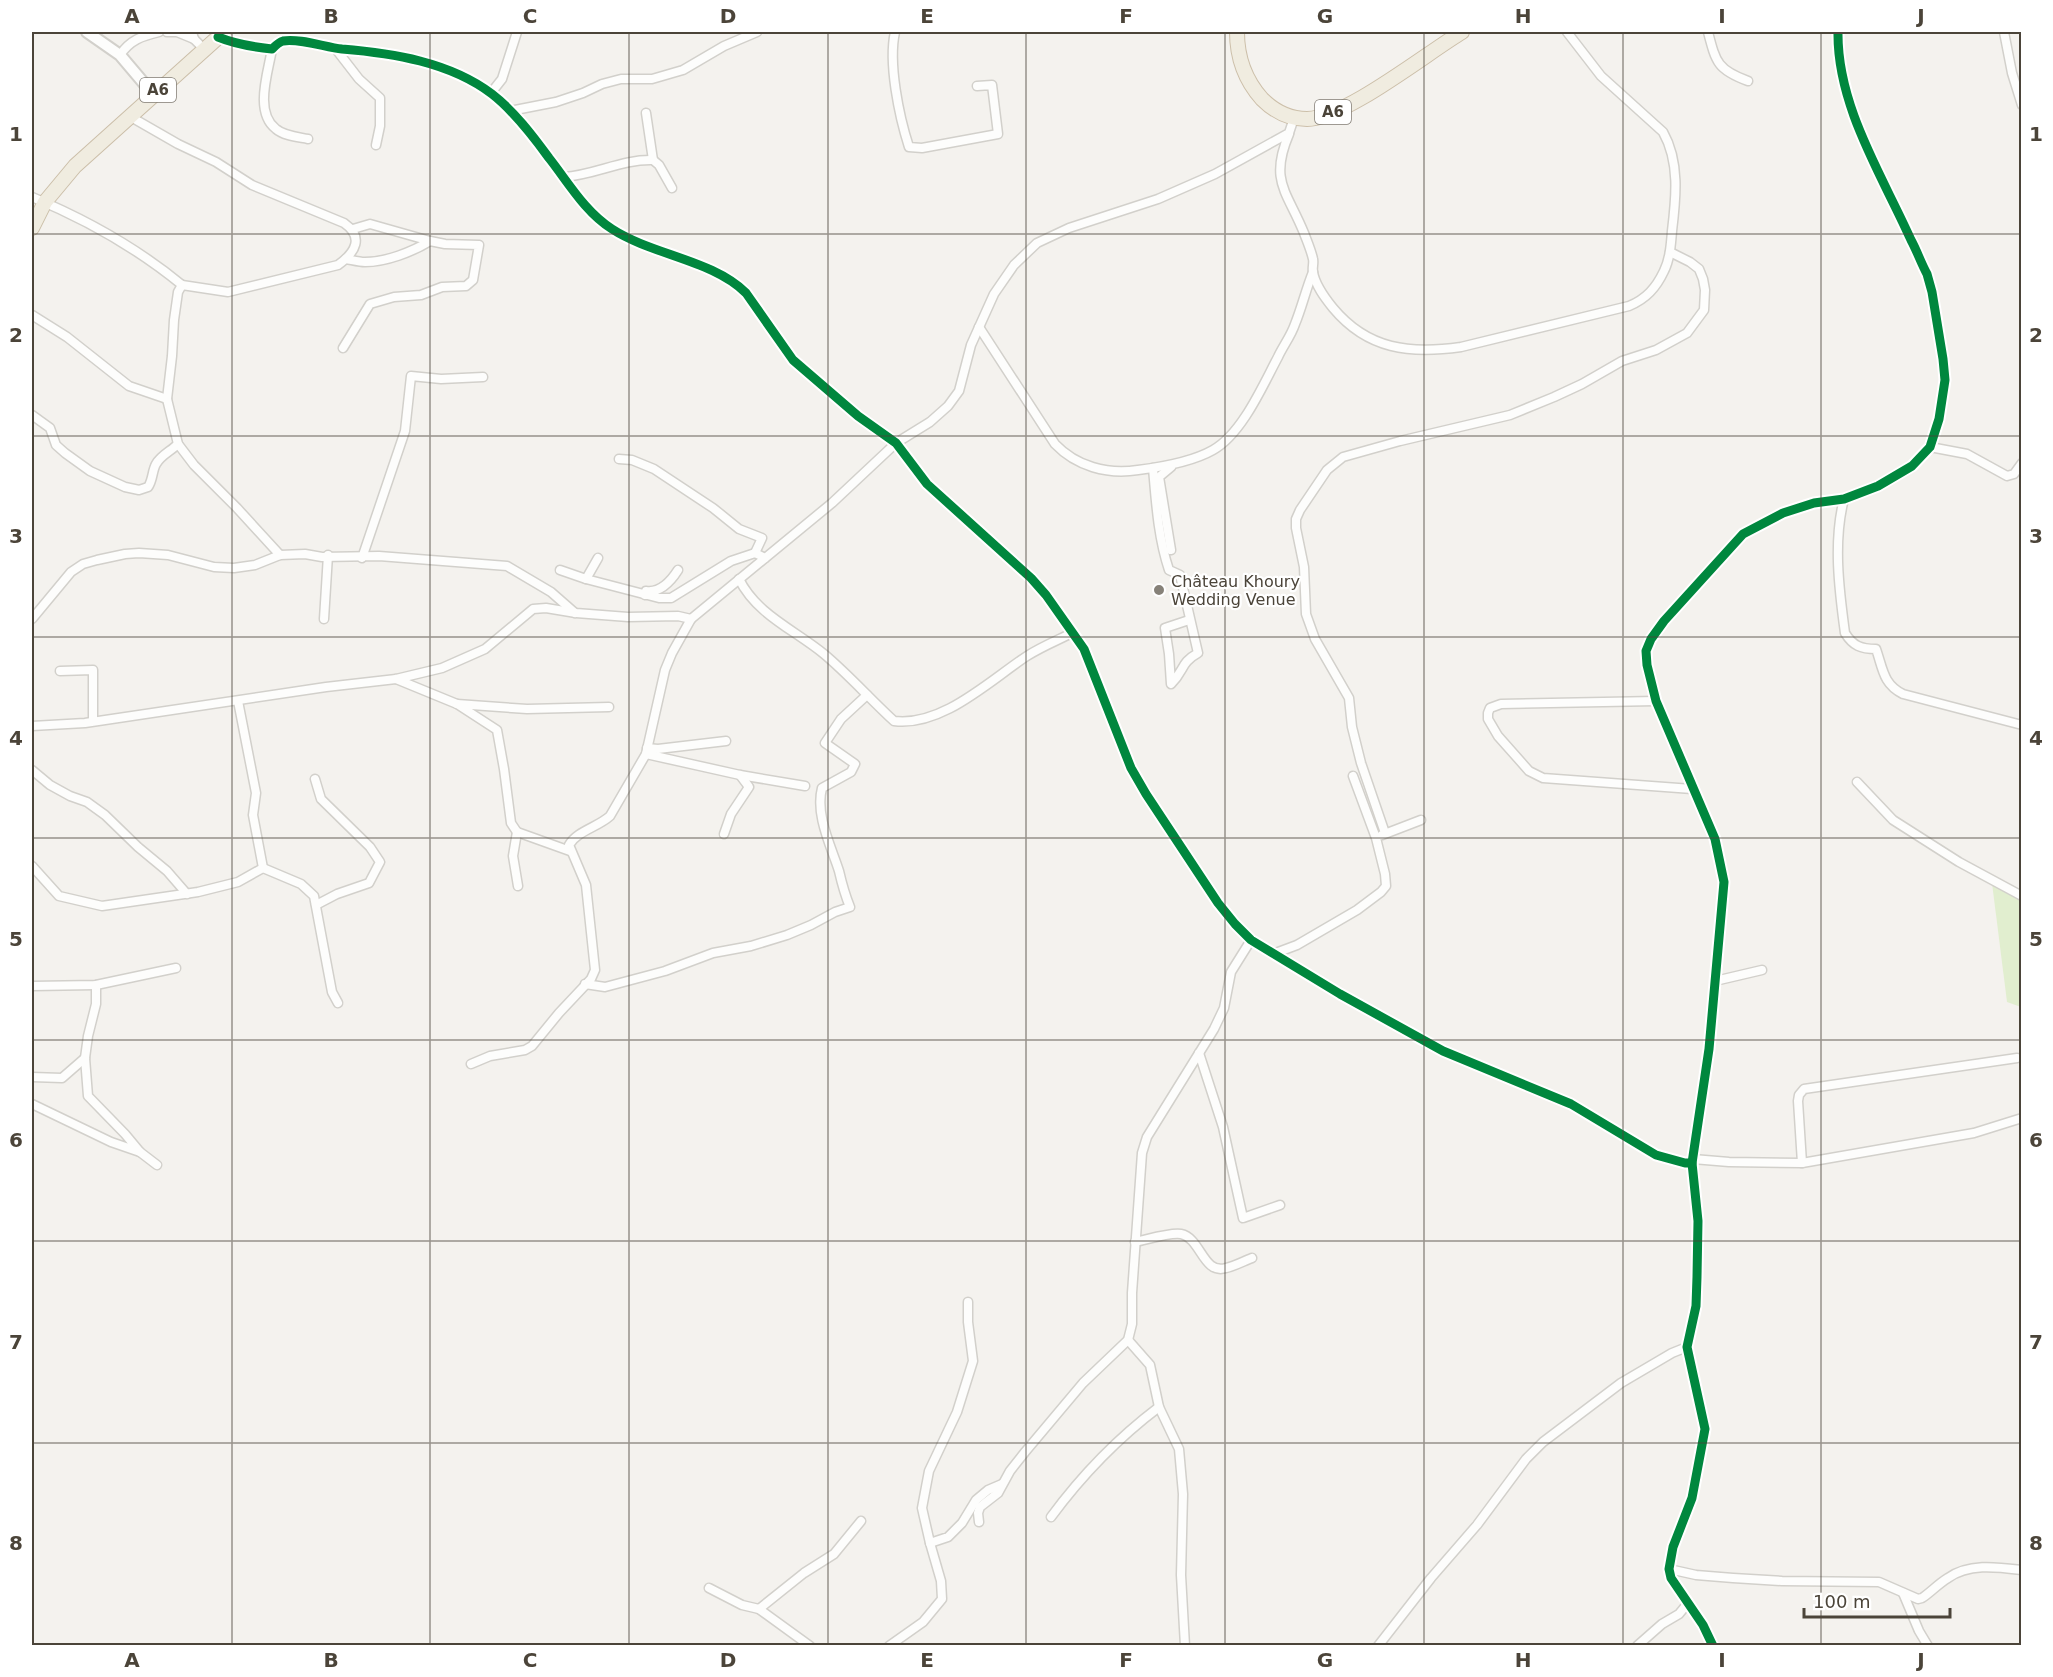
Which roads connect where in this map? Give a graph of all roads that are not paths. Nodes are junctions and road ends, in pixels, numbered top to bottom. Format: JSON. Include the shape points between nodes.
{"nodes":[{"id":1,"x":87,"y":32,"type":"edge"},
{"id":2,"x":159,"y":32,"type":"edge"},
{"id":3,"x":166,"y":32,"type":"edge"},
{"id":4,"x":757,"y":32,"type":"edge"},
{"id":5,"x":895,"y":32,"type":"edge"},
{"id":6,"x":1237,"y":32,"type":"edge"},
{"id":7,"x":1462,"y":32,"type":"edge"},
{"id":8,"x":1567,"y":32,"type":"edge"},
{"id":9,"x":1708,"y":32,"type":"edge"},
{"id":10,"x":1838,"y":32,"type":"edge"},
{"id":11,"x":2004,"y":32,"type":"edge"},
{"id":12,"x":221,"y":34,"type":"edge"},
{"id":13,"x":514,"y":34,"type":"edge"},
{"id":14,"x":197,"y":40,"type":"edge"},
{"id":15,"x":335,"y":48,"type":"junction"},
{"id":16,"x":272,"y":49,"type":"junction"},
{"id":17,"x":120,"y":55,"type":"junction"},
{"id":18,"x":1748,"y":81,"type":"dead end"},
{"id":19,"x":977,"y":86,"type":"dead end"},
{"id":20,"x":491,"y":93,"type":"junction"},
{"id":21,"x":153,"y":94,"type":"junction"},
{"id":22,"x":2022,"y":105,"type":"edge"},
{"id":23,"x":510,"y":111,"type":"junction"},
{"id":24,"x":646,"y":113,"type":"dead end"},
{"id":25,"x":132,"y":117,"type":"junction"},
{"id":26,"x":1294,"y":118,"type":"junction"},
{"id":27,"x":1289,"y":133,"type":"junction"},
{"id":28,"x":308,"y":139,"type":"dead end"},
{"id":29,"x":376,"y":145,"type":"dead end"},
{"id":30,"x":652,"y":160,"type":"junction"},
{"id":31,"x":564,"y":177,"type":"junction"},
{"id":32,"x":672,"y":188,"type":"dead end"},
{"id":33,"x":32,"y":197,"type":"edge"},
{"id":34,"x":45,"y":202,"type":"junction"},
{"id":35,"x":32,"y":228,"type":"edge"},
{"id":36,"x":353,"y":230,"type":"junction"},
{"id":37,"x":430,"y":241,"type":"junction"},
{"id":38,"x":1670,"y":252,"type":"junction"},
{"id":39,"x":346,"y":259,"type":"junction"},
{"id":40,"x":1313,"y":272,"type":"junction"},
{"id":41,"x":182,"y":285,"type":"junction"},
{"id":42,"x":32,"y":315,"type":"edge"},
{"id":43,"x":979,"y":327,"type":"junction"},
{"id":44,"x":343,"y":348,"type":"dead end"},
{"id":45,"x":483,"y":377,"type":"dead end"},
{"id":46,"x":167,"y":399,"type":"junction"},
{"id":47,"x":32,"y":415,"type":"edge"},
{"id":48,"x":896,"y":443,"type":"junction"},
{"id":49,"x":178,"y":444,"type":"junction"},
{"id":50,"x":1930,"y":447,"type":"junction"},
{"id":51,"x":619,"y":459,"type":"dead end"},
{"id":52,"x":2022,"y":463,"type":"edge"},
{"id":53,"x":1173,"y":465,"type":"junction"},
{"id":54,"x":1153,"y":468,"type":"junction"},
{"id":55,"x":1844,"y":499,"type":"junction"},
{"id":56,"x":1171,"y":550,"type":"dead end"},
{"id":57,"x":755,"y":553,"type":"junction"},
{"id":58,"x":280,"y":555,"type":"junction"},
{"id":59,"x":327,"y":555,"type":"junction"},
{"id":60,"x":362,"y":558,"type":"junction"},
{"id":61,"x":598,"y":558,"type":"dead end"},
{"id":62,"x":765,"y":558,"type":"junction"},
{"id":63,"x":560,"y":570,"type":"dead end"},
{"id":64,"x":678,"y":570,"type":"dead end"},
{"id":65,"x":586,"y":579,"type":"junction"},
{"id":66,"x":740,"y":579,"type":"junction"},
{"id":67,"x":644,"y":595,"type":"junction"},
{"id":68,"x":576,"y":613,"type":"junction"},
{"id":69,"x":32,"y":619,"type":"edge"},
{"id":70,"x":324,"y":619,"type":"dead end"},
{"id":71,"x":691,"y":619,"type":"junction"},
{"id":72,"x":1189,"y":620,"type":"junction"},
{"id":73,"x":1072,"y":633,"type":"junction"},
{"id":74,"x":60,"y":671,"type":"dead end"},
{"id":75,"x":396,"y":679,"type":"junction"},
{"id":76,"x":867,"y":695,"type":"junction"},
{"id":77,"x":238,"y":701,"type":"junction"},
{"id":78,"x":1656,"y":701,"type":"junction"},
{"id":79,"x":457,"y":704,"type":"junction"},
{"id":80,"x":609,"y":707,"type":"dead end"},
{"id":81,"x":93,"y":721,"type":"junction"},
{"id":82,"x":2022,"y":725,"type":"edge"},
{"id":83,"x":32,"y":726,"type":"edge"},
{"id":84,"x":726,"y":741,"type":"dead end"},
{"id":85,"x":646,"y":751,"type":"junction"},
{"id":86,"x":32,"y":770,"type":"edge"},
{"id":87,"x":740,"y":775,"type":"junction"},
{"id":88,"x":1353,"y":776,"type":"dead end"},
{"id":89,"x":315,"y":779,"type":"dead end"},
{"id":90,"x":1857,"y":782,"type":"dead end"},
{"id":91,"x":805,"y":786,"type":"dead end"},
{"id":92,"x":1692,"y":789,"type":"junction"},
{"id":93,"x":1421,"y":820,"type":"dead end"},
{"id":94,"x":517,"y":832,"type":"junction"},
{"id":95,"x":1385,"y":833,"type":"junction"},
{"id":96,"x":724,"y":834,"type":"dead end"},
{"id":97,"x":1376,"y":838,"type":"junction"},
{"id":98,"x":570,"y":851,"type":"junction"},
{"id":99,"x":32,"y":866,"type":"edge"},
{"id":100,"x":263,"y":868,"type":"junction"},
{"id":101,"x":518,"y":886,"type":"dead end"},
{"id":102,"x":187,"y":894,"type":"junction"},
{"id":103,"x":2022,"y":896,"type":"edge"},
{"id":104,"x":316,"y":905,"type":"junction"},
{"id":105,"x":1251,"y":940,"type":"junction"},
{"id":106,"x":1273,"y":954,"type":"junction"},
{"id":107,"x":176,"y":968,"type":"dead end"},
{"id":108,"x":1762,"y":970,"type":"dead end"},
{"id":109,"x":1715,"y":981,"type":"junction"},
{"id":110,"x":585,"y":984,"type":"junction"},
{"id":111,"x":96,"y":985,"type":"junction"},
{"id":112,"x":32,"y":986,"type":"edge"},
{"id":113,"x":338,"y":1004,"type":"dead end"},
{"id":114,"x":1199,"y":1053,"type":"junction"},
{"id":115,"x":85,"y":1058,"type":"junction"},
{"id":116,"x":2017,"y":1058,"type":"dead end"},
{"id":117,"x":471,"y":1064,"type":"dead end"},
{"id":118,"x":32,"y":1077,"type":"edge"},
{"id":119,"x":32,"y":1104,"type":"edge"},
{"id":120,"x":2022,"y":1118,"type":"edge"},
{"id":121,"x":140,"y":1152,"type":"junction"},
{"id":122,"x":1692,"y":1161,"type":"junction"},
{"id":123,"x":1802,"y":1163,"type":"junction"},
{"id":124,"x":157,"y":1165,"type":"dead end"},
{"id":125,"x":1280,"y":1205,"type":"dead end"},
{"id":126,"x":1135,"y":1242,"type":"junction"},
{"id":127,"x":1252,"y":1258,"type":"dead end"},
{"id":128,"x":968,"y":1302,"type":"dead end"},
{"id":129,"x":1128,"y":1340,"type":"junction"},
{"id":130,"x":1686,"y":1347,"type":"junction"},
{"id":131,"x":1159,"y":1407,"type":"junction"},
{"id":132,"x":1003,"y":1484,"type":"junction"},
{"id":133,"x":1052,"y":1517,"type":"dead end"},
{"id":134,"x":861,"y":1521,"type":"dead end"},
{"id":135,"x":980,"y":1521,"type":"dead end"},
{"id":136,"x":930,"y":1543,"type":"junction"},
{"id":137,"x":1669,"y":1569,"type":"junction"},
{"id":138,"x":2022,"y":1570,"type":"edge"},
{"id":139,"x":709,"y":1588,"type":"dead end"},
{"id":140,"x":1903,"y":1593,"type":"junction"},
{"id":141,"x":1688,"y":1603,"type":"junction"},
{"id":142,"x":759,"y":1609,"type":"junction"},
{"id":143,"x":810,"y":1646,"type":"edge"},
{"id":144,"x":889,"y":1646,"type":"edge"},
{"id":145,"x":1185,"y":1646,"type":"edge"},
{"id":146,"x":1378,"y":1646,"type":"edge"},
{"id":147,"x":1637,"y":1646,"type":"edge"},
{"id":148,"x":1713,"y":1646,"type":"edge"},
{"id":149,"x":1928,"y":1646,"type":"edge"}],
"edges":[{"from":1,"to":17,"type":"street"},
{"from":2,"to":17,"type":"street","via":[[143,35],[128,44]]},
{"from":3,"to":14,"type":"street"},
{"from":4,"to":23,"type":"street","via":[[683,70],[652,79],[621,79],[556,102]]},
{"from":5,"to":19,"type":"street","via":[[892,61],[909,147],[998,134],[992,85]]},
{"from":6,"to":26,"type":"highway","number":"A6","via":[[1241,63],[1254,90],[1274,109]]},
{"from":7,"to":26,"type":"highway","number":"A6","via":[[1341,108],[1324,116]]},
{"from":8,"to":38,"type":"street","via":[[1601,76],[1656,124],[1669,141],[1676,193]]},
{"from":9,"to":18,"type":"street","via":[[1715,58],[1728,74]]},
{"from":10,"to":50,"type":"street","via":[[1842,70],[1859,129],[1932,292],[1945,380]]},
{"from":11,"to":22,"type":"street"},
{"from":12,"to":14,"type":"highway","number":"A6"},
{"from":12,"to":16,"type":"street","via":[[231,43]]},
{"from":13,"to":20,"type":"street","via":[[502,79]]},
{"from":14,"to":21,"type":"highway","number":"A6"},
{"from":15,"to":16,"type":"street","via":[[282,41]]},
{"from":15,"to":20,"type":"street","via":[[419,60],[460,75]]},
{"from":15,"to":29,"type":"street","via":[[380,98]]},
{"from":16,"to":28,"type":"street","via":[[264,112],[276,129]]},
{"from":17,"to":21,"type":"street"},
{"from":20,"to":23,"type":"street"},
{"from":21,"to":25,"type":"highway","number":"A6"},
{"from":23,"to":31,"type":"street"},
{"from":24,"to":30,"type":"street"},
{"from":25,"to":34,"type":"highway","number":"A6","via":[[92,148]]},
{"from":25,"to":36,"type":"street","via":[[252,185]]},
{"from":26,"to":27,"type":"street"},
{"from":27,"to":40,"type":"street","via":[[1281,153],[1281,182],[1311,252]]},
{"from":27,"to":43,"type":"street","via":[[1215,174],[1158,199],[1069,228],[1037,243],[1004,278]]},
{"from":30,"to":31,"type":"street","via":[[585,176]]},
{"from":30,"to":32,"type":"street"},
{"from":31,"to":48,"type":"street","via":[[594,216],[611,229],[738,284],[793,360],[849,410]]},
{"from":33,"to":34,"type":"street"},
{"from":34,"to":35,"type":"highway","number":"A6"},
{"from":34,"to":41,"type":"street","via":[[117,239]]},
{"from":36,"to":37,"type":"street","via":[[370,224]]},
{"from":36,"to":39,"type":"street","via":[[355,245]]},
{"from":37,"to":39,"type":"street","via":[[404,254],[364,262]]},
{"from":37,"to":44,"type":"street","via":[[479,244],[473,280],[466,286],[442,287],[421,296],[393,297],[370,304]]},
{"from":38,"to":40,"type":"street","via":[[1656,285],[1634,304],[1461,347],[1422,351],[1399,349],[1359,333],[1325,298]]},
{"from":38,"to":95,"type":"street","via":[[1690,262],[1703,279],[1704,310],[1687,333],[1518,412],[1343,457],[1327,470],[1300,510],[1296,528],[1304,567],[1306,614],[1315,639],[1349,698],[1359,754]]},
{"from":39,"to":41,"type":"street","via":[[338,265],[228,292]]},
{"from":40,"to":53,"type":"street","via":[[1294,327],[1241,421],[1214,450]]},
{"from":41,"to":46,"type":"street","via":[[174,320]]},
{"from":42,"to":46,"type":"street","via":[[129,386]]},
{"from":43,"to":48,"type":"street","via":[[959,392],[930,422]]},
{"from":43,"to":54,"type":"street","via":[[1065,455],[1096,468],[1128,472]]},
{"from":45,"to":60,"type":"street","via":[[411,376],[405,431]]},
{"from":46,"to":49,"type":"street"},
{"from":47,"to":49,"type":"street","via":[[50,428],[56,445],[90,471],[139,490],[148,487],[161,457]]},
{"from":48,"to":62,"type":"street"},
{"from":48,"to":73,"type":"street","via":[[927,483],[1031,578]]},
{"from":49,"to":58,"type":"street"},
{"from":50,"to":52,"type":"street","via":[[1967,454],[2007,476],[2014,474]]},
{"from":50,"to":55,"type":"street","via":[[1898,476]]},
{"from":51,"to":57,"type":"street","via":[[654,469],[739,529],[762,538]]},
{"from":53,"to":54,"type":"street"},
{"from":53,"to":56,"type":"street","via":[[1159,477]]},
{"from":54,"to":72,"type":"street","via":[[1166,561],[1169,570],[1180,575]]},
{"from":55,"to":78,"type":"street","via":[[1783,513],[1743,534],[1650,639],[1647,666]]},
{"from":55,"to":82,"type":"street","via":[[1838,531],[1839,581],[1848,639],[1862,649],[1876,649],[1886,679],[1903,694]]},
{"from":57,"to":62,"type":"street"},
{"from":57,"to":67,"type":"street","via":[[731,561],[670,598]]},
{"from":58,"to":59,"type":"street"},
{"from":58,"to":69,"type":"street","via":[[255,566],[234,568],[154,553],[97,560],[71,572]]},
{"from":59,"to":60,"type":"street"},
{"from":59,"to":70,"type":"street"},
{"from":60,"to":68,"type":"street","via":[[507,566],[551,592]]},
{"from":61,"to":65,"type":"street"},
{"from":62,"to":66,"type":"street"},
{"from":63,"to":65,"type":"street"},
{"from":64,"to":67,"type":"street","via":[[662,588],[646,591]]},
{"from":65,"to":67,"type":"street"},
{"from":66,"to":71,"type":"street"},
{"from":66,"to":76,"type":"street","via":[[756,605],[817,648]]},
{"from":68,"to":71,"type":"street"},
{"from":68,"to":75,"type":"street","via":[[533,609],[485,649],[442,668]]},
{"from":71,"to":85,"type":"street","via":[[665,670]]},
{"from":72,"to":72,"type":"street","via":[[1198,653],[1185,660],[1171,684],[1165,628]]},
{"from":73,"to":76,"type":"street","via":[[1030,654],[942,713],[924,720],[894,721]]},
{"from":73,"to":105,"type":"street","via":[[1084,649],[1131,768],[1146,794],[1218,903]]},
{"from":74,"to":81,"type":"street","via":[[93,670]]},
{"from":75,"to":77,"type":"street"},
{"from":75,"to":79,"type":"street"},
{"from":76,"to":110,"type":"street","via":[[841,719],[825,743],[855,764],[851,772],[821,792],[824,821],[850,907],[787,935],[713,953],[665,971],[605,987]]},
{"from":77,"to":81,"type":"street"},
{"from":77,"to":100,"type":"street","via":[[256,793],[253,815]]},
{"from":78,"to":92,"type":"street"},
{"from":78,"to":92,"type":"street","via":[[1501,704],[1490,708],[1488,719],[1529,771],[1543,778]]},
{"from":79,"to":80,"type":"street","via":[[527,709]]},
{"from":79,"to":94,"type":"street","via":[[497,730],[511,823]]},
{"from":81,"to":83,"type":"street"},
{"from":84,"to":85,"type":"street"},
{"from":85,"to":87,"type":"street"},
{"from":85,"to":98,"type":"street","via":[[610,816],[572,841]]},
{"from":86,"to":102,"type":"street","via":[[50,785],[105,815],[167,870]]},
{"from":87,"to":91,"type":"street"},
{"from":87,"to":96,"type":"street","via":[[749,788],[731,814]]},
{"from":88,"to":97,"type":"street"},
{"from":89,"to":104,"type":"street","via":[[321,799],[380,862],[369,883]]},
{"from":90,"to":103,"type":"street","via":[[1893,820]]},
{"from":92,"to":109,"type":"street","via":[[1715,839],[1724,882]]},
{"from":93,"to":95,"type":"street"},
{"from":94,"to":98,"type":"street"},
{"from":94,"to":101,"type":"street","via":[[513,856]]},
{"from":95,"to":97,"type":"street"},
{"from":97,"to":106,"type":"street","via":[[1387,879],[1381,892],[1298,945]]},
{"from":98,"to":110,"type":"street","via":[[586,885],[595,970]]},
{"from":99,"to":102,"type":"street","via":[[59,896],[102,906]]},
{"from":100,"to":102,"type":"street","via":[[238,882]]},
{"from":100,"to":104,"type":"street","via":[[301,884],[314,896]]},
{"from":104,"to":113,"type":"street","via":[[332,992]]},
{"from":105,"to":106,"type":"street"},
{"from":105,"to":114,"type":"street","via":[[1231,972],[1224,1008]]},
{"from":106,"to":122,"type":"street","via":[[1443,1051],[1571,1104],[1656,1155],[1685,1163]]},
{"from":107,"to":111,"type":"street"},
{"from":108,"to":109,"type":"street"},
{"from":109,"to":122,"type":"street"},
{"from":110,"to":117,"type":"street","via":[[532,1046]]},
{"from":111,"to":112,"type":"street"},
{"from":111,"to":115,"type":"street"},
{"from":114,"to":125,"type":"street","via":[[1223,1127],[1243,1218]]},
{"from":114,"to":126,"type":"street","via":[[1144,1145]]},
{"from":115,"to":118,"type":"street","via":[[62,1078]]},
{"from":115,"to":121,"type":"street","via":[[88,1096]]},
{"from":116,"to":123,"type":"street","via":[[1804,1089],[1798,1101]]},
{"from":119,"to":121,"type":"street"},
{"from":120,"to":123,"type":"street","via":[[1974,1133]]},
{"from":121,"to":124,"type":"street"},
{"from":122,"to":123,"type":"street"},
{"from":122,"to":130,"type":"street","via":[[1698,1236],[1696,1306]]},
{"from":126,"to":127,"type":"street","via":[[1181,1234],[1191,1239],[1208,1263],[1220,1269]]},
{"from":126,"to":129,"type":"street"},
{"from":128,"to":136,"type":"street","via":[[973,1361],[957,1412],[929,1471],[922,1508]]},
{"from":129,"to":131,"type":"street","via":[[1150,1365]]},
{"from":129,"to":132,"type":"street","via":[[1083,1383]]},
{"from":130,"to":137,"type":"street","via":[[1705,1429],[1692,1498]]},
{"from":130,"to":146,"type":"street","via":[[1627,1378],[1543,1442]]},
{"from":131,"to":133,"type":"street","via":[[1090,1468]]},
{"from":131,"to":145,"type":"street","via":[[1179,1449]]},
{"from":132,"to":135,"type":"street","via":[[980,1507]]},
{"from":132,"to":136,"type":"street","via":[[976,1500],[948,1537]]},
{"from":134,"to":142,"type":"street","via":[[834,1554]]},
{"from":136,"to":144,"type":"street","via":[[942,1599],[922,1623]]},
{"from":137,"to":140,"type":"street","via":[[1722,1578],[1879,1582]]},
{"from":137,"to":141,"type":"street"},
{"from":138,"to":140,"type":"street","via":[[1968,1569],[1948,1577],[1922,1599]]},
{"from":139,"to":142,"type":"street"},
{"from":140,"to":149,"type":"street"},
{"from":141,"to":147,"type":"street"},
{"from":141,"to":148,"type":"street"},
{"from":142,"to":143,"type":"street"}]}
